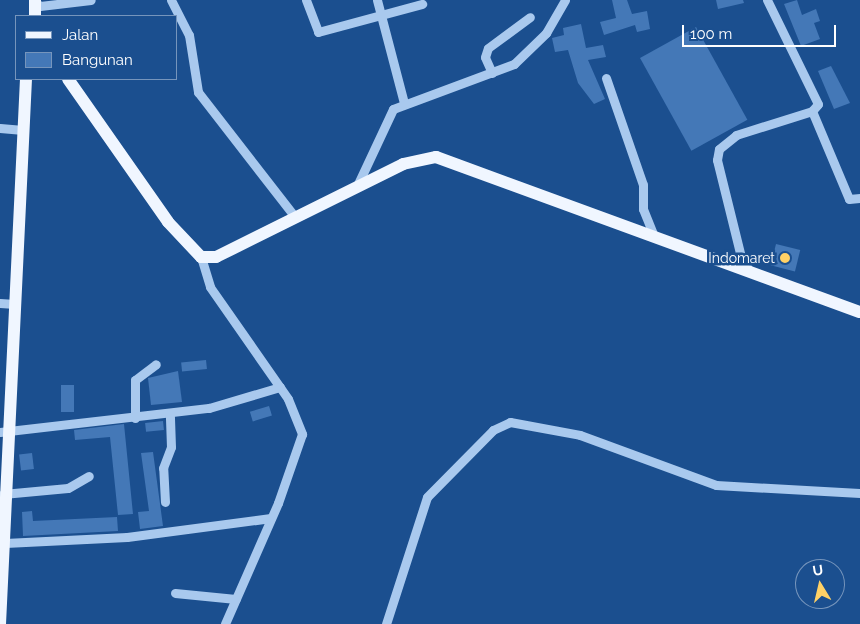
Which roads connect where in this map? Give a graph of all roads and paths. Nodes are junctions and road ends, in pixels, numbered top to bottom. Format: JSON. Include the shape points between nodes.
{"nodes":[{"id":1,"x":91,"y":0,"type":"edge"},
{"id":2,"x":171,"y":0,"type":"edge"},
{"id":3,"x":306,"y":0,"type":"edge"},
{"id":4,"x":377,"y":0,"type":"edge"},
{"id":5,"x":565,"y":0,"type":"edge"},
{"id":6,"x":767,"y":0,"type":"edge"},
{"id":7,"x":35,"y":1,"type":"edge"},
{"id":8,"x":422,"y":4,"type":"dead end"},
{"id":9,"x":35,"y":15,"type":"edge"},
{"id":10,"x":382,"y":16,"type":"junction"},
{"id":11,"x":530,"y":17,"type":"dead end"},
{"id":12,"x":492,"y":73,"type":"junction"},
{"id":13,"x":606,"y":78,"type":"dead end"},
{"id":14,"x":26,"y":80,"type":"edge"},
{"id":15,"x":69,"y":80,"type":"edge"},
{"id":16,"x":404,"y":103,"type":"junction"},
{"id":17,"x":812,"y":111,"type":"junction"},
{"id":18,"x":0,"y":128,"type":"edge"},
{"id":19,"x":23,"y":130,"type":"junction"},
{"id":20,"x":356,"y":186,"type":"junction"},
{"id":21,"x":860,"y":198,"type":"edge"},
{"id":22,"x":295,"y":217,"type":"junction"},
{"id":23,"x":654,"y":236,"type":"junction"},
{"id":24,"x":201,"y":258,"type":"junction"},
{"id":25,"x":750,"y":273,"type":"junction"},
{"id":26,"x":0,"y":303,"type":"edge"},
{"id":27,"x":15,"y":304,"type":"junction"},
{"id":28,"x":860,"y":312,"type":"edge"},
{"id":29,"x":156,"y":364,"type":"dead end"},
{"id":30,"x":280,"y":387,"type":"junction"},
{"id":31,"x":170,"y":414,"type":"junction"},
{"id":32,"x":135,"y":418,"type":"junction"},
{"id":33,"x":4,"y":432,"type":"edge"},
{"id":34,"x":89,"y":476,"type":"dead end"},
{"id":35,"x":860,"y":493,"type":"edge"},
{"id":36,"x":3,"y":494,"type":"edge"},
{"id":37,"x":165,"y":502,"type":"dead end"},
{"id":38,"x":271,"y":518,"type":"junction"},
{"id":39,"x":5,"y":543,"type":"junction"},
{"id":40,"x":2,"y":566,"type":"edge"},
{"id":41,"x":175,"y":594,"type":"dead end"},
{"id":42,"x":236,"y":599,"type":"junction"},
{"id":43,"x":0,"y":624,"type":"edge"},
{"id":44,"x":225,"y":624,"type":"edge"},
{"id":45,"x":386,"y":624,"type":"edge"}],
"edges":[{"from":1,"to":7,"type":"street","via":[[40,6]]},
{"from":2,"to":22,"type":"street","via":[[189,35],[198,92]]},
{"from":3,"to":10,"type":"street","via":[[318,32]]},
{"from":4,"to":10,"type":"street"},
{"from":5,"to":12,"type":"street","via":[[533,48]]},
{"from":6,"to":17,"type":"street","via":[[818,104]]},
{"from":7,"to":9,"type":"main road"},
{"from":8,"to":10,"type":"street"},
{"from":10,"to":16,"type":"street"},
{"from":11,"to":12,"type":"street","via":[[488,48],[485,58]]},
{"from":12,"to":16,"type":"street"},
{"from":13,"to":23,"type":"street","via":[[643,185],[643,209]]},
{"from":14,"to":19,"type":"main road"},
{"from":15,"to":24,"type":"main road","via":[[168,222]]},
{"from":16,"to":20,"type":"street","via":[[391,112]]},
{"from":17,"to":21,"type":"street","via":[[849,199]]},
{"from":17,"to":25,"type":"street","via":[[736,135],[719,149],[717,160],[741,257]]},
{"from":18,"to":19,"type":"street"},
{"from":19,"to":27,"type":"main road"},
{"from":20,"to":22,"type":"main road"},
{"from":20,"to":23,"type":"main road","via":[[402,164],[436,157]]},
{"from":22,"to":24,"type":"main road","via":[[216,257]]},
{"from":23,"to":25,"type":"main road"},
{"from":24,"to":30,"type":"street","via":[[210,287]]},
{"from":25,"to":28,"type":"main road"},
{"from":26,"to":27,"type":"street"},
{"from":27,"to":33,"type":"main road"},
{"from":29,"to":32,"type":"street","via":[[135,380]]},
{"from":30,"to":31,"type":"street","via":[[249,399]]},
{"from":30,"to":38,"type":"street","via":[[295,411],[302,434]]},
{"from":31,"to":32,"type":"street"},
{"from":31,"to":37,"type":"street","via":[[171,447],[163,468]]},
{"from":32,"to":33,"type":"street"},
{"from":33,"to":36,"type":"main road"},
{"from":34,"to":36,"type":"street","via":[[68,488]]},
{"from":35,"to":45,"type":"street","via":[[716,485],[580,434],[510,422],[493,430],[427,497]]},
{"from":36,"to":39,"type":"main road"},
{"from":38,"to":39,"type":"street","via":[[127,537]]},
{"from":38,"to":42,"type":"street"},
{"from":39,"to":40,"type":"main road"},
{"from":40,"to":43,"type":"main road"},
{"from":41,"to":42,"type":"street"},
{"from":42,"to":44,"type":"street"}]}
